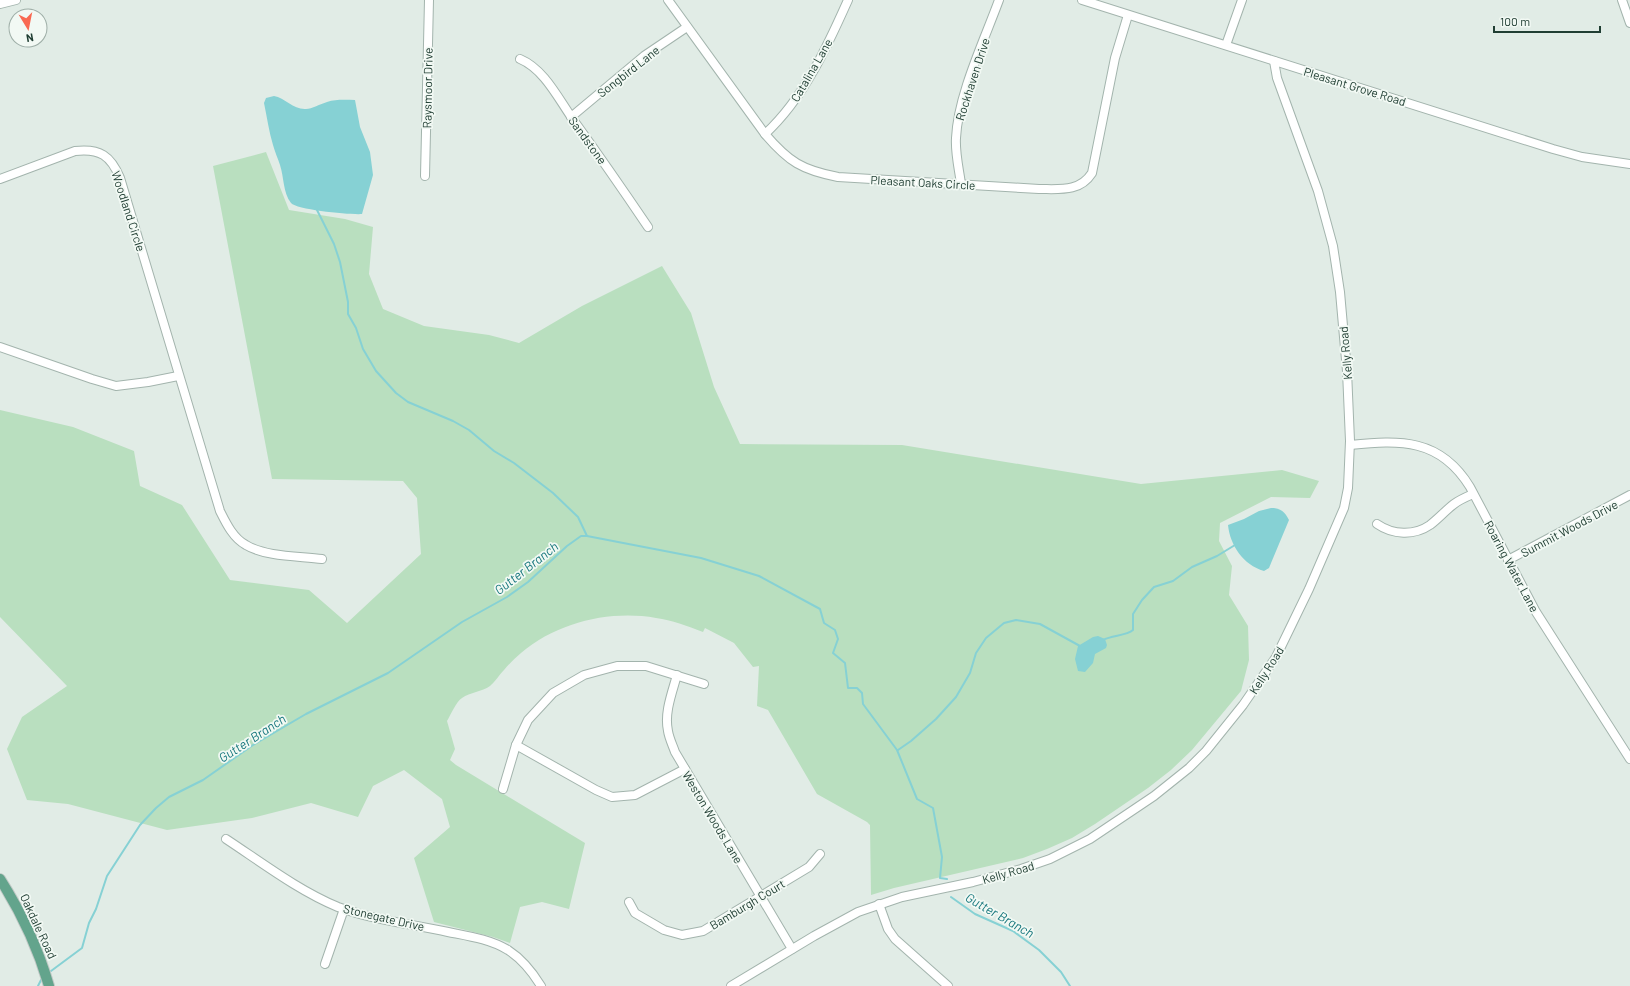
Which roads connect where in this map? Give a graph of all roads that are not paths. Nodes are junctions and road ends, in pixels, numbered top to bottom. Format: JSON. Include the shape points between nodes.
{"nodes":[{"id":1,"x":16,"y":0,"type":"edge"},
{"id":2,"x":429,"y":0,"type":"edge"},
{"id":3,"x":668,"y":0,"type":"edge"},
{"id":4,"x":848,"y":0,"type":"edge"},
{"id":5,"x":999,"y":0,"type":"edge"},
{"id":6,"x":1082,"y":0,"type":"edge"},
{"id":7,"x":1242,"y":0,"type":"edge"},
{"id":8,"x":1622,"y":0,"type":"edge"},
{"id":9,"x":0,"y":4,"type":"edge"},
{"id":10,"x":1128,"y":14,"type":"junction"},
{"id":11,"x":1630,"y":23,"type":"edge"},
{"id":12,"x":687,"y":27,"type":"junction"},
{"id":13,"x":1226,"y":46,"type":"junction"},
{"id":14,"x":520,"y":59,"type":"dead end"},
{"id":15,"x":1274,"y":61,"type":"junction"},
{"id":16,"x":571,"y":116,"type":"junction"},
{"id":17,"x":765,"y":134,"type":"junction"},
{"id":18,"x":1630,"y":164,"type":"edge"},
{"id":19,"x":425,"y":176,"type":"dead end"},
{"id":20,"x":0,"y":179,"type":"edge"},
{"id":21,"x":961,"y":184,"type":"junction"},
{"id":22,"x":648,"y":227,"type":"dead end"},
{"id":23,"x":0,"y":347,"type":"edge"},
{"id":24,"x":178,"y":376,"type":"junction"},
{"id":25,"x":1350,"y":445,"type":"junction"},
{"id":26,"x":1473,"y":494,"type":"junction"},
{"id":27,"x":1629,"y":498,"type":"edge"},
{"id":28,"x":1377,"y":524,"type":"dead end"},
{"id":29,"x":322,"y":559,"type":"dead end"},
{"id":30,"x":1508,"y":560,"type":"junction"},
{"id":31,"x":677,"y":675,"type":"junction"},
{"id":32,"x":704,"y":684,"type":"dead end"},
{"id":33,"x":516,"y":745,"type":"junction"},
{"id":34,"x":1630,"y":759,"type":"edge"},
{"id":35,"x":685,"y":769,"type":"junction"},
{"id":36,"x":503,"y":789,"type":"dead end"},
{"id":37,"x":226,"y":839,"type":"dead end"},
{"id":38,"x":820,"y":854,"type":"dead end"},
{"id":39,"x":0,"y":879,"type":"edge"},
{"id":40,"x":761,"y":897,"type":"junction"},
{"id":41,"x":629,"y":902,"type":"dead end"},
{"id":42,"x":879,"y":904,"type":"junction"},
{"id":43,"x":344,"y":909,"type":"junction"},
{"id":44,"x":792,"y":949,"type":"junction"},
{"id":45,"x":325,"y":964,"type":"dead end"},
{"id":46,"x":49,"y":986,"type":"edge"},
{"id":47,"x":541,"y":986,"type":"edge"},
{"id":48,"x":731,"y":986,"type":"edge"},
{"id":49,"x":948,"y":986,"type":"edge"}],
"edges":[{"from":1,"to":9,"type":"street"},
{"from":2,"to":19,"type":"street","name":"Raysmoor Drive"},
{"from":3,"to":12,"type":"street","name":"Pleasant Oaks Circle"},
{"from":4,"to":17,"type":"street","name":"Catalina Lane","via":[[809,77],[788,109]]},
{"from":5,"to":21,"type":"street","name":"Rockhaven Drive","via":[[966,90],[958,122],[956,148]]},
{"from":6,"to":10,"type":"street","name":"Pleasant Grove Road"},
{"from":7,"to":13,"type":"street"},
{"from":8,"to":11,"type":"street"},
{"from":10,"to":13,"type":"street","name":"Pleasant Grove Road"},
{"from":10,"to":21,"type":"street","name":"Pleasant Oaks Circle","via":[[1115,58],[1095,162],[1092,173],[1085,181],[1078,186],[1064,189]]},
{"from":12,"to":16,"type":"street","name":"Songbird Lane","via":[[644,56]]},
{"from":12,"to":17,"type":"street","name":"Pleasant Oaks Circle"},
{"from":13,"to":15,"type":"street","name":"Pleasant Grove Road"},
{"from":14,"to":16,"type":"street","name":"Sandstone","via":[[535,69]]},
{"from":15,"to":18,"type":"street","name":"Pleasant Grove Road","via":[[1553,149],[1582,157]]},
{"from":15,"to":25,"type":"street","name":"Kelly Road","via":[[1277,78],[1318,191],[1333,246],[1347,371]]},
{"from":16,"to":22,"type":"street","name":"Sandstone"},
{"from":17,"to":21,"type":"street","name":"Pleasant Oaks Circle","via":[[790,159],[822,174],[858,179]]},
{"from":20,"to":24,"type":"street","name":"Woodland Circle","via":[[75,151],[95,151],[112,162],[120,178]]},
{"from":23,"to":24,"type":"street","via":[[116,386]]},
{"from":24,"to":29,"type":"street","name":"Woodland Circle","via":[[220,511],[233,533],[246,545],[257,550]]},
{"from":25,"to":26,"type":"street","name":"Roaring Water Lane","via":[[1391,442],[1422,447],[1456,468]]},
{"from":25,"to":42,"type":"street","name":"Kelly Road","via":[[1348,488],[1344,508],[1290,631],[1243,705],[1189,768],[1118,822],[1050,859],[992,877]]},
{"from":26,"to":28,"type":"street","via":[[1454,504],[1430,525],[1415,532],[1398,533]]},
{"from":26,"to":30,"type":"street","name":"Roaring Water Lane"},
{"from":27,"to":30,"type":"street","name":"Summit Woods Drive"},
{"from":30,"to":34,"type":"street","name":"Roaring Water Lane","via":[[1536,612]]},
{"from":31,"to":32,"type":"street"},
{"from":31,"to":33,"type":"street","via":[[646,666],[617,666],[584,675],[553,692],[528,720]]},
{"from":31,"to":35,"type":"street","name":"Weston Woods Lane","via":[[668,705],[667,720],[675,752]]},
{"from":33,"to":35,"type":"street","via":[[596,790],[612,796],[635,796]]},
{"from":33,"to":36,"type":"street"},
{"from":35,"to":40,"type":"street","name":"Weston Woods Lane"},
{"from":37,"to":43,"type":"street","name":"Stonegate Drive","via":[[304,890]]},
{"from":38,"to":40,"type":"street","name":"Bamburgh Court","via":[[809,867]]},
{"from":39,"to":46,"type":"main road","name":"Oakdale Road","via":[[26,925],[44,967]]},
{"from":40,"to":41,"type":"street","name":"Bamburgh Court","via":[[703,930],[682,935],[664,930],[635,913]]},
{"from":40,"to":44,"type":"street","name":"Weston Woods Lane"},
{"from":42,"to":44,"type":"street","name":"Kelly Road","via":[[840,921]]},
{"from":42,"to":49,"type":"street","via":[[888,929],[895,939]]},
{"from":43,"to":45,"type":"street"},
{"from":43,"to":47,"type":"street","name":"Stonegate Drive","via":[[493,943],[515,956],[535,976]]},
{"from":44,"to":48,"type":"street","name":"Kelly Road"}]}
